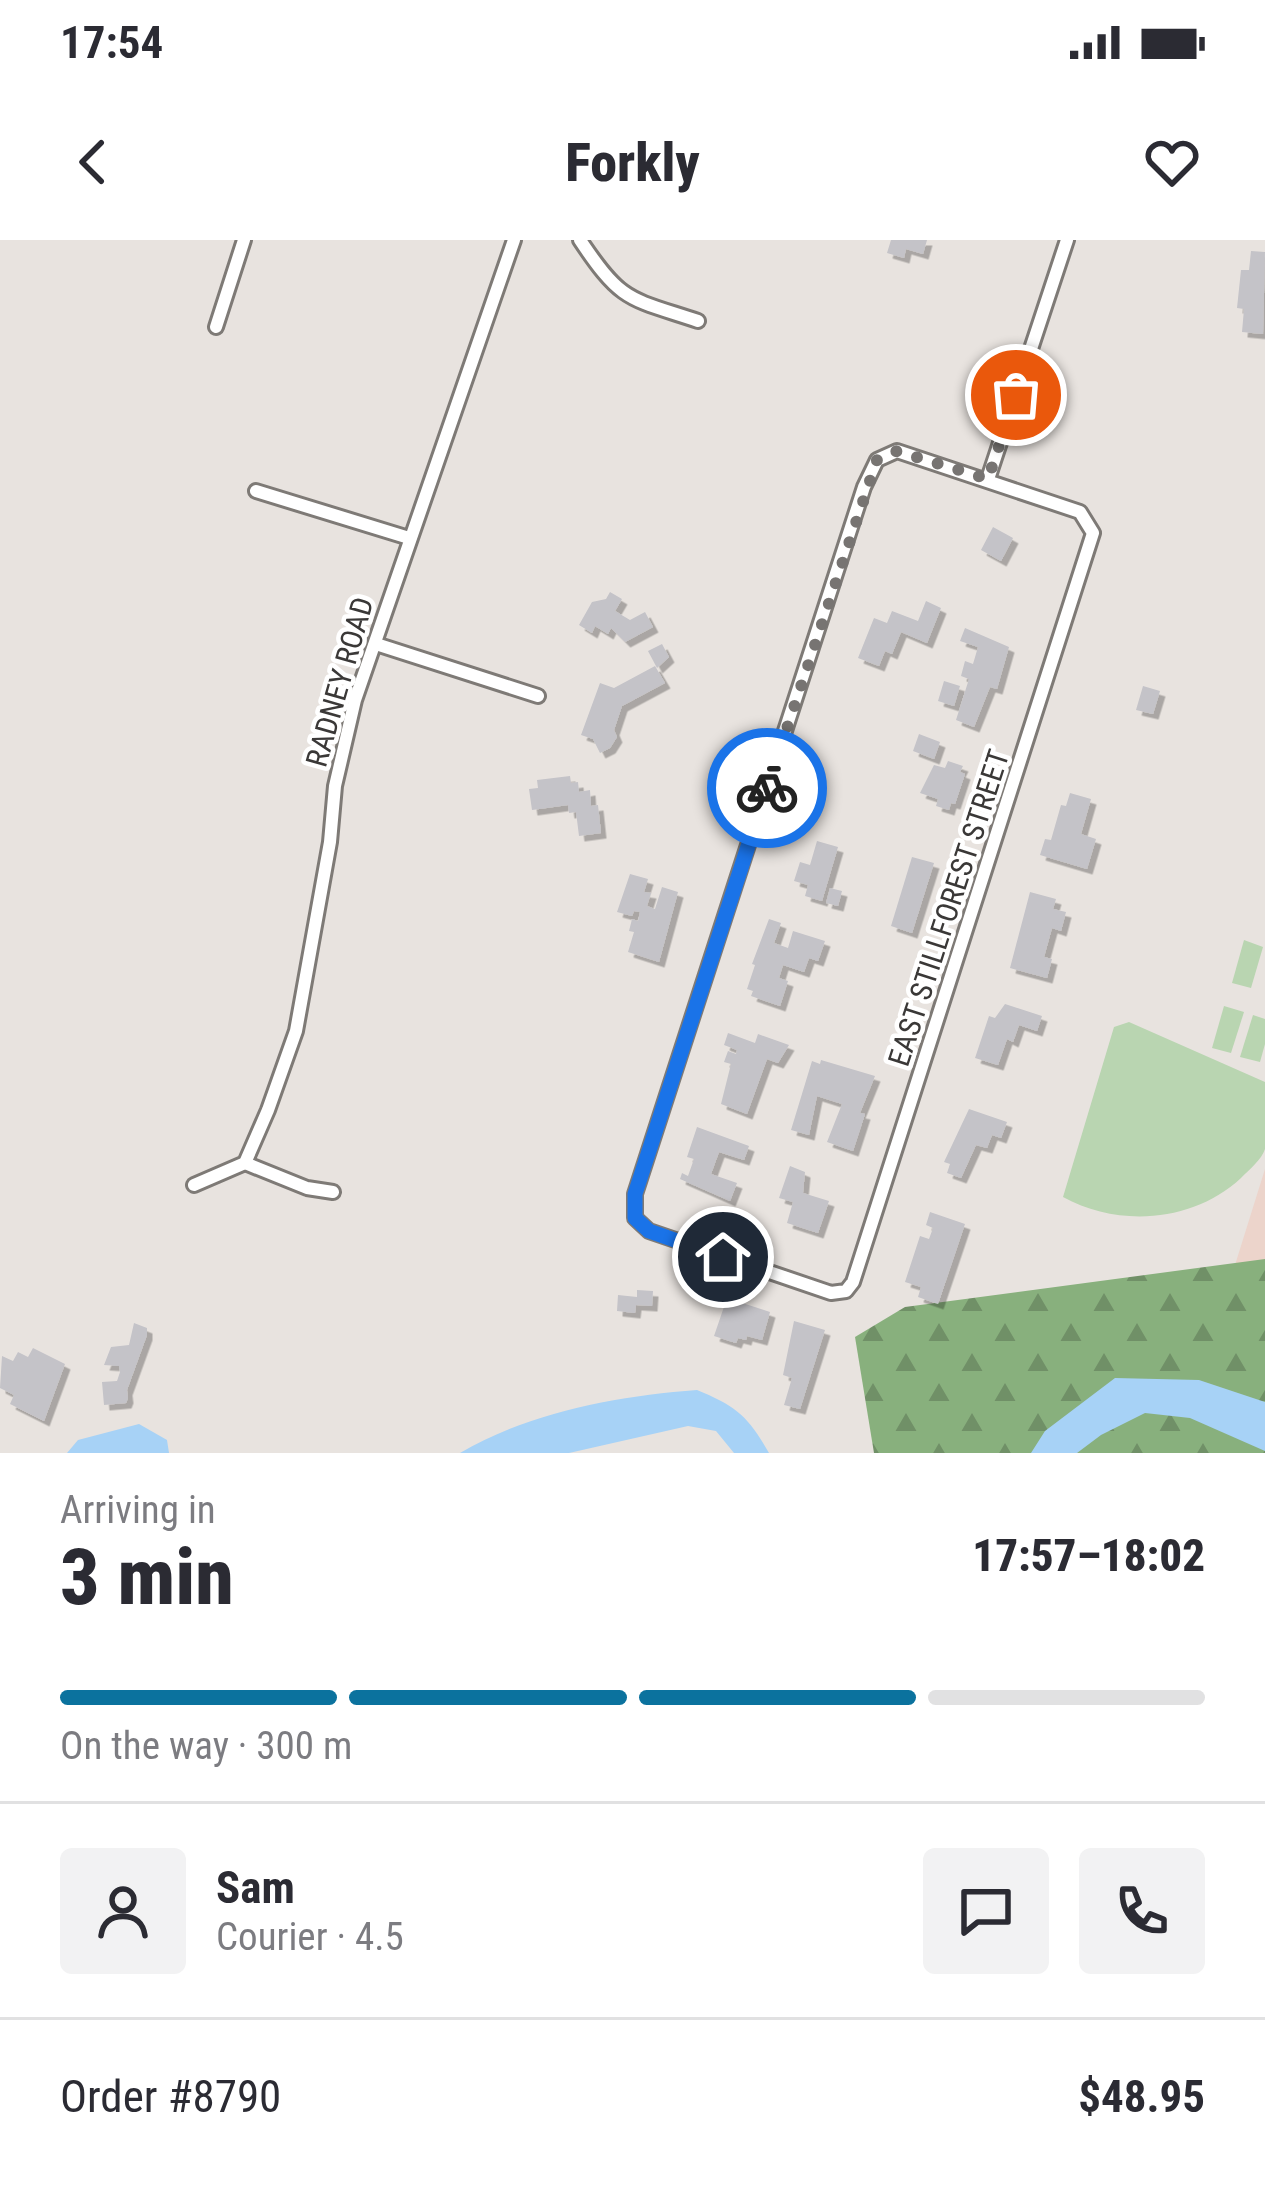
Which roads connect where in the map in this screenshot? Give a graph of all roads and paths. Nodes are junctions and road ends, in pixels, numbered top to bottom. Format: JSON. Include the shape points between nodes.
{"nodes":[{"id":1,"x":244,"y":240,"type":"edge"},
{"id":2,"x":514,"y":240,"type":"edge"},
{"id":3,"x":580,"y":240,"type":"edge"},
{"id":4,"x":1067,"y":240,"type":"edge"},
{"id":5,"x":698,"y":321,"type":"dead end"},
{"id":6,"x":217,"y":327,"type":"dead end"},
{"id":7,"x":988,"y":479,"type":"junction"},
{"id":8,"x":256,"y":491,"type":"dead end"},
{"id":9,"x":409,"y":538,"type":"junction"},
{"id":10,"x":376,"y":644,"type":"junction"},
{"id":11,"x":538,"y":696,"type":"dead end"},
{"id":12,"x":245,"y":1163,"type":"junction"},
{"id":13,"x":194,"y":1184,"type":"dead end"},
{"id":14,"x":333,"y":1192,"type":"dead end"}],
"edges":[{"from":1,"to":6,"type":"street"},
{"from":2,"to":9,"type":"street","name":"RADNEY ROAD"},
{"from":3,"to":5,"type":"street","via":[[628,298]]},
{"from":4,"to":7,"type":"street"},
{"from":7,"to":7,"type":"street","name":"EAST STILLFOREST STREET","via":[[897,451],[877,460],[635,1194],[635,1218],[649,1231],[831,1293],[854,1282],[1092,545],[1080,512]]},
{"from":8,"to":9,"type":"street"},
{"from":9,"to":10,"type":"street","name":"RADNEY ROAD"},
{"from":10,"to":11,"type":"street"},
{"from":10,"to":12,"type":"street","name":"RADNEY ROAD","via":[[341,753],[296,1031]]},
{"from":12,"to":13,"type":"street"},
{"from":12,"to":14,"type":"street"}]}
